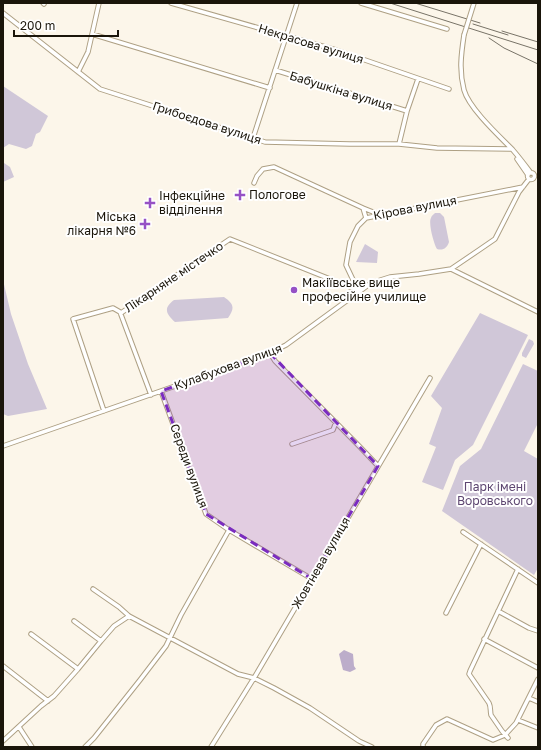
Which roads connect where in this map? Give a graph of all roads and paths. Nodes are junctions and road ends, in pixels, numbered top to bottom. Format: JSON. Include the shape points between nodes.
{"nodes":[{"id":1,"x":99,"y":3,"type":"edge"},
{"id":2,"x":171,"y":3,"type":"edge"},
{"id":3,"x":297,"y":3,"type":"edge"},
{"id":4,"x":361,"y":3,"type":"edge"},
{"id":5,"x":474,"y":3,"type":"edge"},
{"id":6,"x":3,"y":13,"type":"edge"},
{"id":7,"x":447,"y":30,"type":"dead end"},
{"id":8,"x":92,"y":34,"type":"junction"},
{"id":9,"x":286,"y":36,"type":"junction"},
{"id":10,"x":275,"y":70,"type":"junction"},
{"id":11,"x":78,"y":72,"type":"junction"},
{"id":12,"x":418,"y":79,"type":"junction"},
{"id":13,"x":270,"y":88,"type":"junction"},
{"id":14,"x":449,"y":89,"type":"dead end"},
{"id":15,"x":407,"y":112,"type":"junction"},
{"id":16,"x":253,"y":138,"type":"junction"},
{"id":17,"x":399,"y":144,"type":"junction"},
{"id":18,"x":512,"y":149,"type":"junction"},
{"id":19,"x":532,"y":176,"type":"edge"},
{"id":20,"x":254,"y":183,"type":"dead end"},
{"id":21,"x":523,"y":186,"type":"junction"},
{"id":22,"x":363,"y":208,"type":"junction"},
{"id":23,"x":379,"y":215,"type":"junction"},
{"id":24,"x":366,"y":218,"type":"junction"},
{"id":25,"x":451,"y":269,"type":"junction"},
{"id":26,"x":360,"y":291,"type":"junction"},
{"id":27,"x":538,"y":312,"type":"edge"},
{"id":28,"x":121,"y":313,"type":"junction"},
{"id":29,"x":270,"y":353,"type":"junction"},
{"id":30,"x":430,"y":378,"type":"dead end"},
{"id":31,"x":161,"y":391,"type":"junction"},
{"id":32,"x":151,"y":395,"type":"junction"},
{"id":33,"x":104,"y":411,"type":"junction"},
{"id":34,"x":336,"y":422,"type":"junction"},
{"id":35,"x":292,"y":444,"type":"dead end"},
{"id":36,"x":3,"y":446,"type":"edge"},
{"id":37,"x":378,"y":466,"type":"junction"},
{"id":38,"x":229,"y":530,"type":"junction"},
{"id":39,"x":463,"y":532,"type":"dead end"},
{"id":40,"x":481,"y":544,"type":"junction"},
{"id":41,"x":518,"y":569,"type":"junction"},
{"id":42,"x":312,"y":579,"type":"junction"},
{"id":43,"x":538,"y":583,"type":"edge"},
{"id":44,"x":93,"y":589,"type":"dead end"},
{"id":45,"x":498,"y":611,"type":"junction"},
{"id":46,"x":446,"y":613,"type":"dead end"},
{"id":47,"x":129,"y":616,"type":"junction"},
{"id":48,"x":74,"y":621,"type":"dead end"},
{"id":49,"x":538,"y":631,"type":"edge"},
{"id":50,"x":31,"y":634,"type":"dead end"},
{"id":51,"x":170,"y":638,"type":"junction"},
{"id":52,"x":484,"y":639,"type":"junction"},
{"id":53,"x":101,"y":641,"type":"junction"},
{"id":54,"x":4,"y":668,"type":"edge"},
{"id":55,"x":538,"y":668,"type":"edge"},
{"id":56,"x":78,"y":669,"type":"junction"},
{"id":57,"x":254,"y":678,"type":"junction"},
{"id":58,"x":538,"y":679,"type":"edge"},
{"id":59,"x":529,"y":698,"type":"junction"},
{"id":60,"x":48,"y":701,"type":"junction"},
{"id":61,"x":538,"y":702,"type":"edge"},
{"id":62,"x":518,"y":720,"type":"junction"},
{"id":63,"x":18,"y":727,"type":"junction"},
{"id":64,"x":538,"y":728,"type":"edge"},
{"id":65,"x":507,"y":737,"type":"junction"},
{"id":66,"x":3,"y":741,"type":"edge"},
{"id":67,"x":32,"y":747,"type":"edge"},
{"id":68,"x":85,"y":747,"type":"edge"},
{"id":69,"x":210,"y":747,"type":"edge"},
{"id":70,"x":372,"y":747,"type":"edge"},
{"id":71,"x":423,"y":747,"type":"edge"}],
"edges":[{"from":1,"to":8,"type":"street"},
{"from":2,"to":9,"type":"street","name":"Некрасова вулиця"},
{"from":3,"to":9,"type":"street"},
{"from":4,"to":7,"type":"street"},
{"from":5,"to":18,"type":"street","bridge":true,"via":[[464,35],[460,60],[464,90],[482,118]]},
{"from":6,"to":11,"type":"street","name":"Грибоєдова вулиця"},
{"from":8,"to":11,"type":"street","via":[[88,52]]},
{"from":8,"to":13,"type":"street"},
{"from":9,"to":10,"type":"street"},
{"from":9,"to":12,"type":"street","name":"Некрасова вулиця","via":[[336,50]]},
{"from":10,"to":13,"type":"street"},
{"from":10,"to":15,"type":"street","name":"Бабушкіна вулиця"},
{"from":11,"to":16,"type":"street","name":"Грибоєдова вулиця","via":[[100,89]]},
{"from":12,"to":14,"type":"street","name":"Некрасова вулиця"},
{"from":12,"to":15,"type":"street"},
{"from":13,"to":16,"type":"street"},
{"from":15,"to":17,"type":"street"},
{"from":16,"to":17,"type":"street","name":"Грибоєдова вулиця","via":[[265,142]]},
{"from":17,"to":18,"type":"street","name":"Грибоєдова вулиця","via":[[437,148]]},
{"from":18,"to":19,"type":"street"},
{"from":19,"to":21,"type":"street","name":"Кулабухова вулиця"},
{"from":20,"to":22,"type":"street","via":[[263,169],[274,167]]},
{"from":21,"to":23,"type":"street","name":"Кірова вулиця"},
{"from":21,"to":25,"type":"street","name":"Кулабухова вулиця","via":[[495,240]]},
{"from":22,"to":23,"type":"street"},
{"from":22,"to":24,"type":"street"},
{"from":23,"to":24,"type":"street","name":"Кірова вулиця"},
{"from":24,"to":26,"type":"street","name":"Кірова вулиця","via":[[358,226],[350,242],[346,265]]},
{"from":25,"to":26,"type":"street","name":"Кулабухова вулиця","via":[[390,277],[371,283]]},
{"from":25,"to":27,"type":"street"},
{"from":26,"to":28,"type":"street","name":"Лікарняне містечко","via":[[230,239]]},
{"from":26,"to":29,"type":"street","name":"Кулабухова вулиця","via":[[286,345]]},
{"from":28,"to":32,"type":"street"},
{"from":28,"to":33,"type":"street","via":[[113,308],[73,319]]},
{"from":29,"to":31,"type":"street","name":"Кулабухова вулиця"},
{"from":29,"to":34,"type":"street"},
{"from":30,"to":37,"type":"street","name":"Жовтнева вулиця"},
{"from":31,"to":32,"type":"street","name":"Кулабухова вулиця"},
{"from":31,"to":38,"type":"street","name":"Середи вулиця","via":[[206,514]]},
{"from":32,"to":33,"type":"street","name":"Кулабухова вулиця"},
{"from":33,"to":36,"type":"street","name":"Кулабухова вулиця"},
{"from":34,"to":35,"type":"street","via":[[333,430]]},
{"from":34,"to":37,"type":"street"},
{"from":37,"to":42,"type":"street","name":"Жовтнева вулиця"},
{"from":38,"to":42,"type":"street","name":"Середи вулиця"},
{"from":38,"to":51,"type":"street"},
{"from":39,"to":40,"type":"street"},
{"from":40,"to":41,"type":"street"},
{"from":40,"to":46,"type":"street"},
{"from":41,"to":43,"type":"street"},
{"from":41,"to":45,"type":"street"},
{"from":42,"to":57,"type":"street","name":"Жовтнева вулиця"},
{"from":44,"to":47,"type":"street"},
{"from":45,"to":49,"type":"street"},
{"from":45,"to":52,"type":"street"},
{"from":47,"to":51,"type":"street"},
{"from":47,"to":53,"type":"street","via":[[114,626]]},
{"from":48,"to":53,"type":"street"},
{"from":50,"to":56,"type":"street"},
{"from":51,"to":57,"type":"street","via":[[238,674]]},
{"from":51,"to":68,"type":"street","via":[[140,680]]},
{"from":52,"to":55,"type":"street"},
{"from":52,"to":65,"type":"street","via":[[469,674],[491,706],[491,715]]},
{"from":53,"to":56,"type":"street"},
{"from":54,"to":60,"type":"street"},
{"from":56,"to":60,"type":"street"},
{"from":57,"to":69,"type":"street","name":"Жовтнева вулиця"},
{"from":57,"to":70,"type":"street","via":[[310,708]]},
{"from":58,"to":59,"type":"street"},
{"from":59,"to":61,"type":"street"},
{"from":59,"to":62,"type":"street"},
{"from":60,"to":63,"type":"street"},
{"from":62,"to":64,"type":"street"},
{"from":62,"to":65,"type":"street"},
{"from":63,"to":66,"type":"street"},
{"from":63,"to":67,"type":"street"},
{"from":65,"to":71,"type":"street","via":[[493,740],[447,719],[436,725]]}]}
